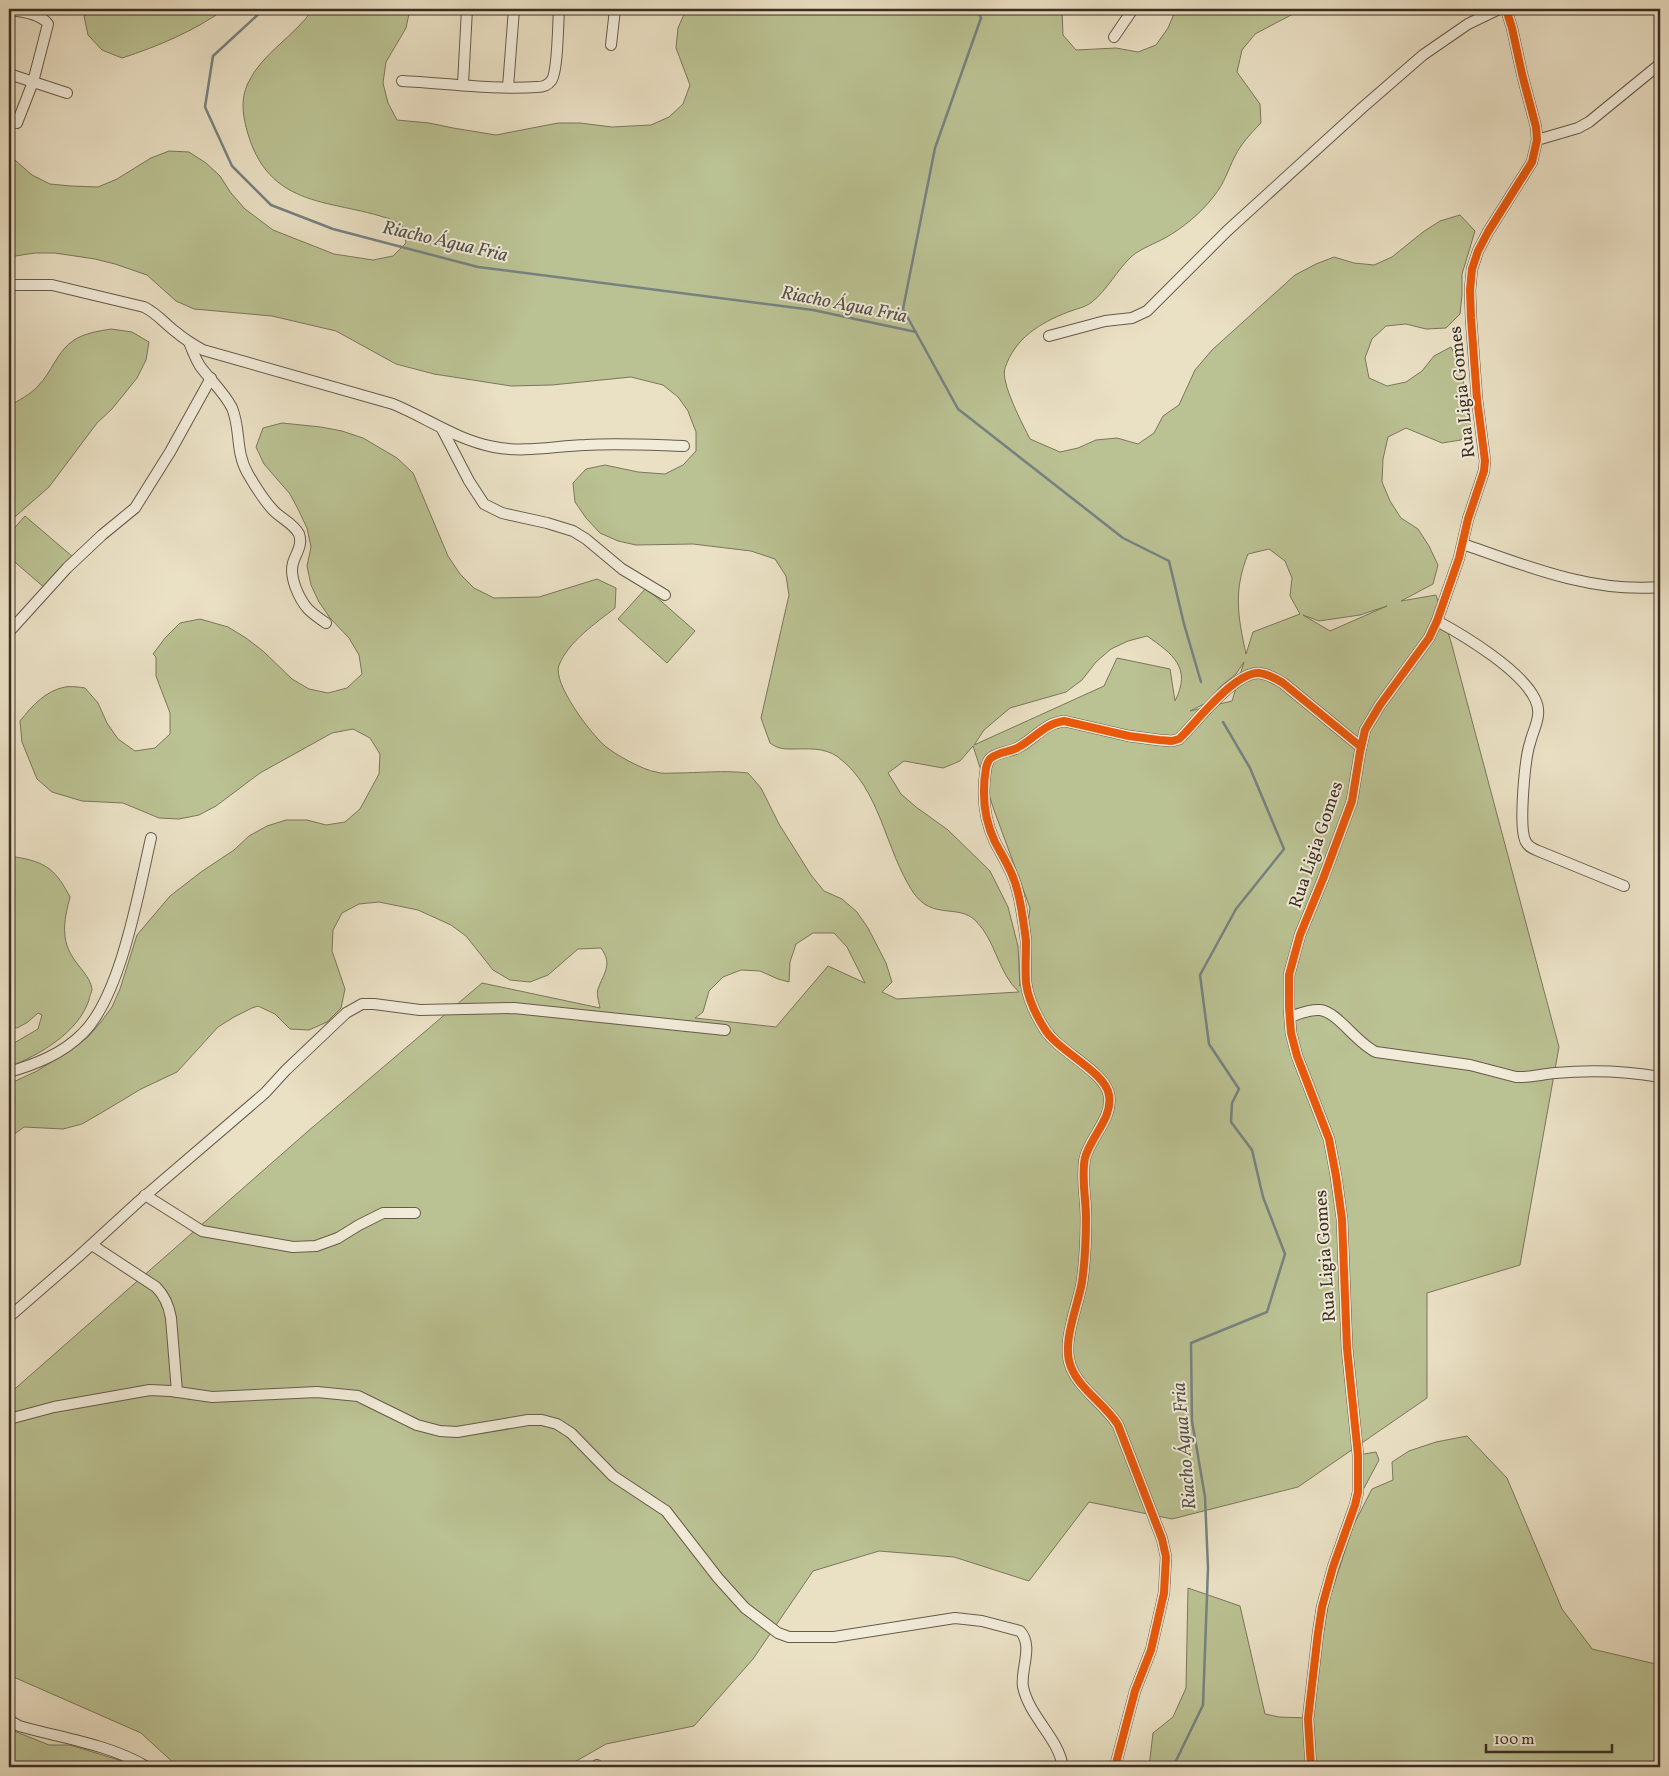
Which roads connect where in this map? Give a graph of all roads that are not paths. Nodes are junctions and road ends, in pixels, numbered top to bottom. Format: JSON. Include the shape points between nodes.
{"nodes":[{"id":1,"x":468,"y":9,"type":"edge"},
{"id":2,"x":514,"y":9,"type":"edge"},
{"id":3,"x":559,"y":9,"type":"edge"},
{"id":4,"x":615,"y":9,"type":"edge"},
{"id":5,"x":1132,"y":9,"type":"edge"},
{"id":6,"x":1499,"y":9,"type":"edge"},
{"id":7,"x":1506,"y":9,"type":"edge"},
{"id":8,"x":9,"y":10,"type":"edge"},
{"id":9,"x":1114,"y":37,"type":"dead end"},
{"id":10,"x":611,"y":45,"type":"dead end"},
{"id":11,"x":1660,"y":64,"type":"edge"},
{"id":12,"x":9,"y":74,"type":"edge"},
{"id":13,"x":402,"y":81,"type":"dead end"},
{"id":14,"x":33,"y":82,"type":"junction"},
{"id":15,"x":463,"y":84,"type":"junction"},
{"id":16,"x":508,"y":87,"type":"junction"},
{"id":17,"x":67,"y":93,"type":"dead end"},
{"id":18,"x":18,"y":123,"type":"dead end"},
{"id":19,"x":1537,"y":140,"type":"junction"},
{"id":20,"x":9,"y":285,"type":"edge"},
{"id":21,"x":1049,"y":336,"type":"dead end"},
{"id":22,"x":189,"y":342,"type":"junction"},
{"id":23,"x":210,"y":378,"type":"junction"},
{"id":24,"x":442,"y":429,"type":"junction"},
{"id":25,"x":684,"y":446,"type":"dead end"},
{"id":26,"x":1463,"y":544,"type":"junction"},
{"id":27,"x":1660,"y":587,"type":"edge"},
{"id":28,"x":665,"y":595,"type":"dead end"},
{"id":29,"x":1437,"y":621,"type":"junction"},
{"id":30,"x":326,"y":623,"type":"dead end"},
{"id":31,"x":9,"y":632,"type":"edge"},
{"id":32,"x":1361,"y":747,"type":"junction"},
{"id":33,"x":151,"y":838,"type":"dead end"},
{"id":34,"x":1624,"y":886,"type":"dead end"},
{"id":35,"x":1290,"y":1018,"type":"junction"},
{"id":36,"x":725,"y":1030,"type":"dead end"},
{"id":37,"x":9,"y":1072,"type":"edge"},
{"id":38,"x":1660,"y":1077,"type":"edge"},
{"id":39,"x":145,"y":1195,"type":"junction"},
{"id":40,"x":415,"y":1213,"type":"dead end"},
{"id":41,"x":92,"y":1245,"type":"junction"},
{"id":42,"x":9,"y":1317,"type":"edge"},
{"id":43,"x":177,"y":1392,"type":"junction"},
{"id":44,"x":9,"y":1419,"type":"edge"},
{"id":45,"x":9,"y":1720,"type":"edge"},
{"id":46,"x":147,"y":1767,"type":"edge"},
{"id":47,"x":1063,"y":1767,"type":"edge"},
{"id":48,"x":1115,"y":1767,"type":"edge"},
{"id":49,"x":1311,"y":1767,"type":"edge"}],
"edges":[{"from":1,"to":15,"type":"street"},
{"from":2,"to":16,"type":"street"},
{"from":3,"to":16,"type":"street","via":[[552,81],[539,87]]},
{"from":4,"to":10,"type":"street"},
{"from":5,"to":9,"type":"street"},
{"from":6,"to":21,"type":"street","via":[[1454,32],[1416,61],[1227,231],[1147,311],[1132,318],[1105,321]]},
{"from":7,"to":19,"type":"street","name":"Rua Ligia Gomes"},
{"from":8,"to":14,"type":"street","via":[[36,17],[48,24]]},
{"from":11,"to":19,"type":"street","via":[[1589,122]]},
{"from":12,"to":14,"type":"street"},
{"from":13,"to":15,"type":"street"},
{"from":14,"to":17,"type":"street"},
{"from":14,"to":18,"type":"street"},
{"from":15,"to":16,"type":"street"},
{"from":19,"to":26,"type":"street","name":"Rua Ligia Gomes","via":[[1532,162],[1488,232],[1472,269],[1470,318],[1485,461]]},
{"from":20,"to":22,"type":"street","via":[[52,285],[144,307],[156,312]]},
{"from":22,"to":23,"type":"street"},
{"from":22,"to":24,"type":"street","via":[[218,355],[393,404]]},
{"from":23,"to":30,"type":"street","via":[[226,397],[234,416],[241,459],[247,474],[274,512],[298,532],[299,549],[292,571],[294,580],[307,608]]},
{"from":23,"to":31,"type":"street","via":[[135,508],[67,568]]},
{"from":24,"to":25,"type":"street","via":[[469,441],[517,450],[588,444]]},
{"from":24,"to":28,"type":"street","via":[[484,504],[502,513],[573,531],[622,569]]},
{"from":26,"to":27,"type":"street","via":[[1521,565],[1597,584],[1627,589]]},
{"from":26,"to":29,"type":"street","name":"Rua Ligia Gomes"},
{"from":29,"to":32,"type":"street","name":"Rua Ligia Gomes","via":[[1429,638],[1380,705],[1365,730]]},
{"from":29,"to":34,"type":"street","via":[[1496,658],[1525,684],[1535,698],[1539,708],[1528,749],[1523,813],[1526,842],[1541,852]]},
{"from":32,"to":35,"type":"street","name":"Rua Ligia Gomes","via":[[1352,801],[1294,955],[1289,975]]},
{"from":32,"to":48,"type":"street","via":[[1283,683],[1257,673],[1233,684],[1179,739],[1129,736],[1064,721],[1054,722],[1023,745],[992,757],[986,768],[986,814],[1018,892],[1026,942],[1026,984],[1033,1006],[1045,1031],[1097,1075],[1109,1095],[1107,1115],[1086,1156],[1084,1168],[1084,1260],[1068,1355],[1077,1377],[1118,1425],[1166,1557],[1164,1593],[1151,1650],[1135,1691]]},
{"from":33,"to":37,"type":"street","via":[[122,956],[96,1017],[67,1047]]},
{"from":35,"to":38,"type":"street","via":[[1309,1011],[1325,1011],[1376,1052],[1470,1065],[1516,1077],[1580,1072]]},
{"from":35,"to":49,"type":"street","name":"Rua Ligia Gomes","via":[[1297,1056],[1329,1139],[1336,1176],[1342,1219],[1347,1348],[1358,1455],[1358,1492],[1333,1567],[1318,1633],[1308,1718]]},
{"from":36,"to":39,"type":"street","via":[[514,1008],[420,1010],[362,1004],[346,1013],[265,1093]]},
{"from":39,"to":40,"type":"street","via":[[202,1231],[292,1247],[316,1246],[383,1214]]},
{"from":39,"to":41,"type":"street"},
{"from":41,"to":42,"type":"street"},
{"from":41,"to":43,"type":"street","via":[[163,1294],[171,1318]]},
{"from":43,"to":44,"type":"street","via":[[150,1390],[128,1393]]},
{"from":43,"to":47,"type":"street","via":[[212,1397],[317,1392],[358,1396],[416,1425],[440,1431],[457,1432],[528,1420],[557,1424],[571,1433],[614,1476],[666,1512],[745,1608],[778,1633],[789,1637],[834,1637],[955,1618],[1020,1631],[1025,1638],[1023,1686],[1028,1703],[1054,1744]]},
{"from":45,"to":46,"type":"street","via":[[19,1726],[107,1750]]}]}
